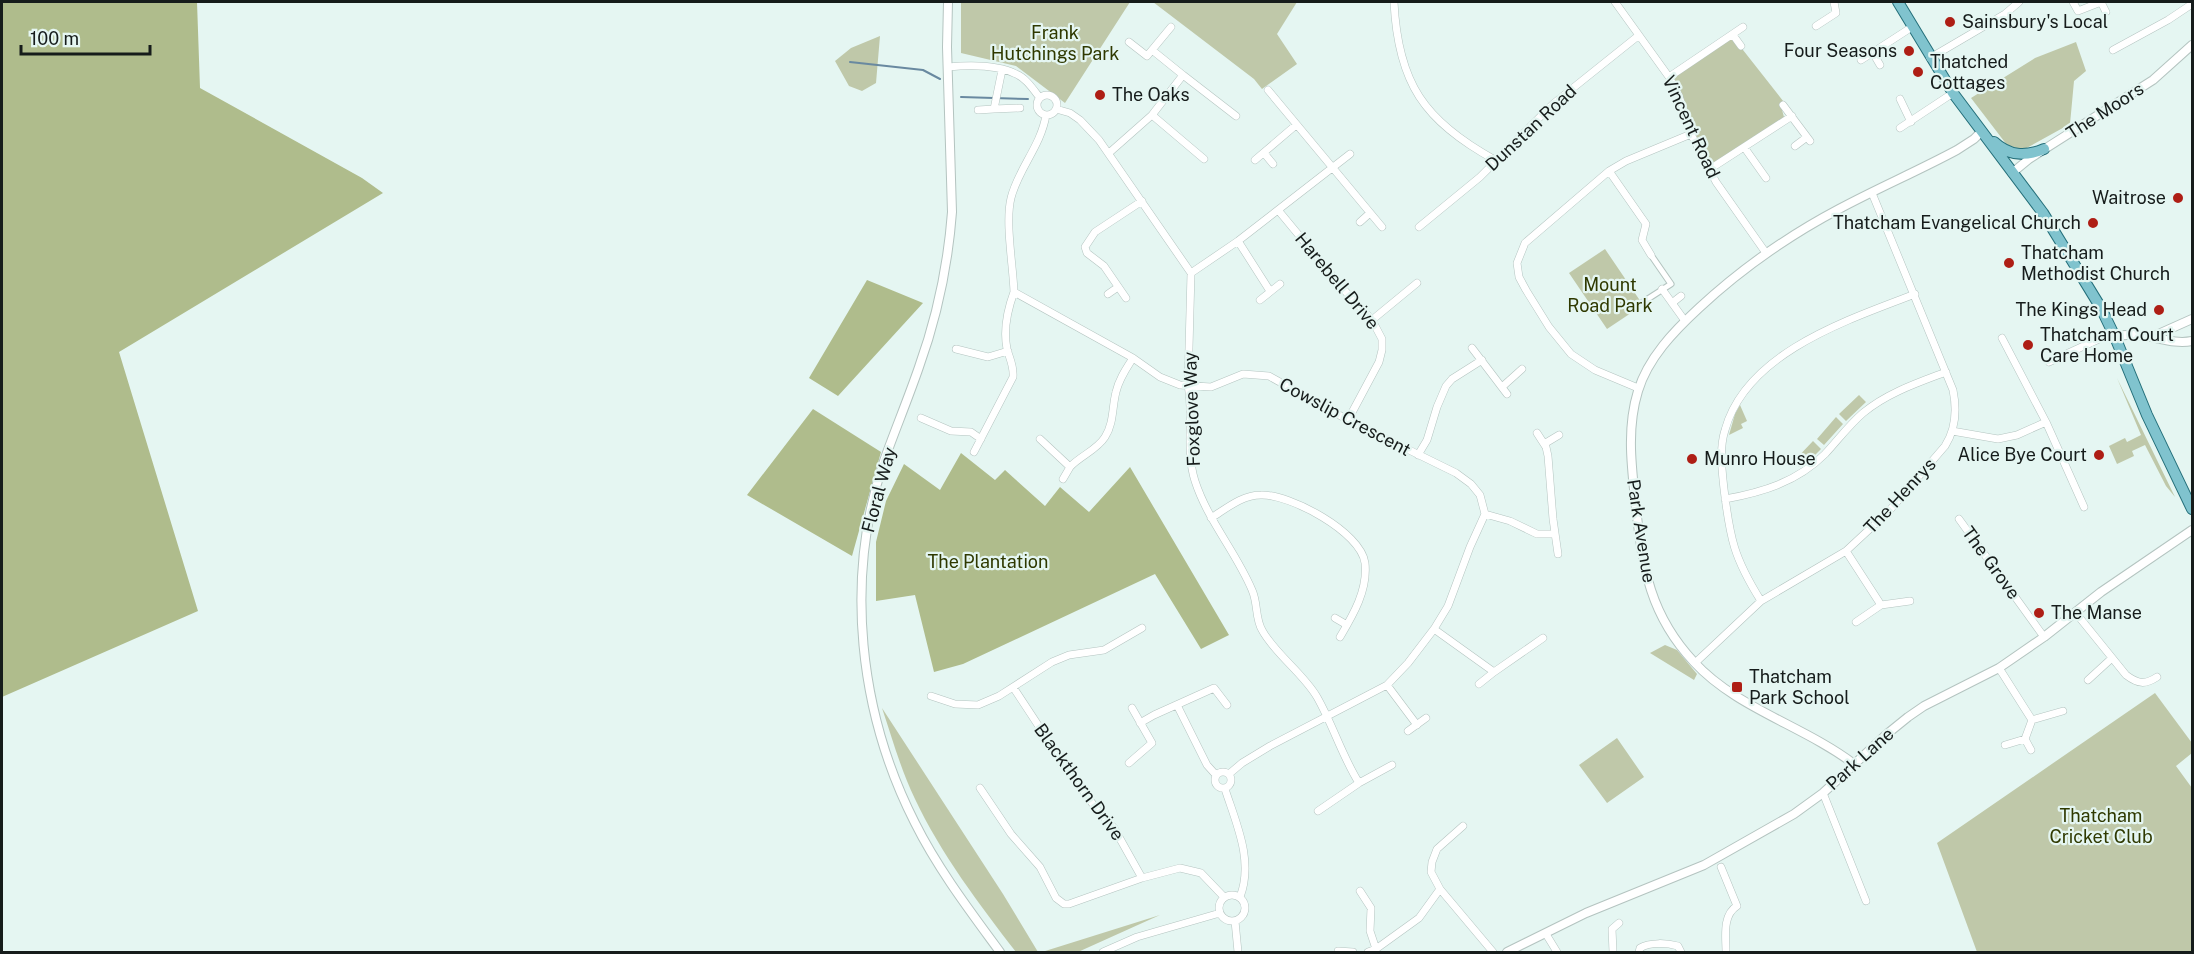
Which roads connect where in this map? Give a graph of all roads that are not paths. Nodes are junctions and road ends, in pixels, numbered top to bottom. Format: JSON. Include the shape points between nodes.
{"nodes":[{"id":1,"x":948,"y":2,"type":"edge"},
{"id":2,"x":1394,"y":2,"type":"edge"},
{"id":3,"x":1615,"y":2,"type":"edge"},
{"id":4,"x":1834,"y":2,"type":"edge"},
{"id":5,"x":1898,"y":2,"type":"edge"},
{"id":6,"x":2019,"y":2,"type":"edge"},
{"id":7,"x":2073,"y":2,"type":"edge"},
{"id":8,"x":2193,"y":4,"type":"edge"},
{"id":9,"x":2106,"y":12,"type":"dead end"},
{"id":10,"x":1816,"y":26,"type":"dead end"},
{"id":11,"x":1171,"y":27,"type":"dead end"},
{"id":12,"x":1743,"y":27,"type":"dead end"},
{"id":13,"x":1912,"y":27,"type":"junction"},
{"id":14,"x":1732,"y":35,"type":"junction"},
{"id":15,"x":1638,"y":36,"type":"junction"},
{"id":16,"x":1129,"y":42,"type":"dead end"},
{"id":17,"x":2193,"y":45,"type":"edge"},
{"id":18,"x":1741,"y":46,"type":"dead end"},
{"id":19,"x":1152,"y":50,"type":"junction"},
{"id":20,"x":2113,"y":50,"type":"dead end"},
{"id":21,"x":1873,"y":53,"type":"junction"},
{"id":22,"x":1930,"y":58,"type":"junction"},
{"id":23,"x":1861,"y":60,"type":"dead end"},
{"id":24,"x":1880,"y":65,"type":"dead end"},
{"id":25,"x":948,"y":67,"type":"junction"},
{"id":26,"x":1002,"y":70,"type":"junction"},
{"id":27,"x":1183,"y":75,"type":"junction"},
{"id":28,"x":1669,"y":77,"type":"junction"},
{"id":29,"x":1268,"y":90,"type":"dead end"},
{"id":30,"x":1953,"y":93,"type":"junction"},
{"id":31,"x":1040,"y":98,"type":"junction"},
{"id":32,"x":1900,"y":99,"type":"dead end"},
{"id":33,"x":995,"y":103,"type":"junction"},
{"id":34,"x":1783,"y":105,"type":"dead end"},
{"id":35,"x":1020,"y":108,"type":"dead end"},
{"id":36,"x":978,"y":110,"type":"dead end"},
{"id":37,"x":1056,"y":110,"type":"junction"},
{"id":38,"x":1152,"y":115,"type":"junction"},
{"id":39,"x":1046,"y":116,"type":"junction"},
{"id":40,"x":1236,"y":116,"type":"dead end"},
{"id":41,"x":1792,"y":116,"type":"junction"},
{"id":42,"x":1911,"y":122,"type":"junction"},
{"id":43,"x":1296,"y":125,"type":"junction"},
{"id":44,"x":1900,"y":128,"type":"dead end"},
{"id":45,"x":1691,"y":134,"type":"junction"},
{"id":46,"x":1983,"y":134,"type":"junction"},
{"id":47,"x":1795,"y":146,"type":"dead end"},
{"id":48,"x":1744,"y":147,"type":"junction"},
{"id":49,"x":2044,"y":149,"type":"junction"},
{"id":50,"x":1109,"y":153,"type":"junction"},
{"id":51,"x":1264,"y":153,"type":"junction"},
{"id":52,"x":1350,"y":154,"type":"dead end"},
{"id":53,"x":1204,"y":159,"type":"dead end"},
{"id":54,"x":1255,"y":160,"type":"dead end"},
{"id":55,"x":1495,"y":160,"type":"junction"},
{"id":56,"x":1273,"y":164,"type":"dead end"},
{"id":57,"x":1332,"y":168,"type":"junction"},
{"id":58,"x":1710,"y":169,"type":"junction"},
{"id":59,"x":1609,"y":171,"type":"junction"},
{"id":60,"x":2012,"y":173,"type":"junction"},
{"id":61,"x":1766,"y":178,"type":"dead end"},
{"id":62,"x":1872,"y":193,"type":"junction"},
{"id":63,"x":1142,"y":201,"type":"junction"},
{"id":64,"x":1278,"y":210,"type":"junction"},
{"id":65,"x":1370,"y":213,"type":"junction"},
{"id":66,"x":1419,"y":216,"type":"dead end"},
{"id":67,"x":1360,"y":222,"type":"dead end"},
{"id":68,"x":1427,"y":222,"type":"junction"},
{"id":69,"x":1382,"y":226,"type":"dead end"},
{"id":70,"x":1419,"y":227,"type":"dead end"},
{"id":71,"x":1238,"y":241,"type":"junction"},
{"id":72,"x":1766,"y":254,"type":"junction"},
{"id":73,"x":1652,"y":255,"type":"joint"},
{"id":74,"x":1191,"y":273,"type":"junction"},
{"id":75,"x":1418,"y":283,"type":"dead end"},
{"id":76,"x":1280,"y":284,"type":"dead end"},
{"id":77,"x":1118,"y":287,"type":"junction"},
{"id":78,"x":1662,"y":289,"type":"junction"},
{"id":79,"x":1270,"y":291,"type":"junction"},
{"id":80,"x":1014,"y":292,"type":"junction"},
{"id":81,"x":1108,"y":294,"type":"dead end"},
{"id":82,"x":1915,"y":294,"type":"junction"},
{"id":83,"x":1681,"y":296,"type":"dead end"},
{"id":84,"x":1126,"y":298,"type":"dead end"},
{"id":85,"x":1260,"y":300,"type":"dead end"},
{"id":86,"x":1643,"y":302,"type":"dead end"},
{"id":87,"x":1672,"y":303,"type":"junction"},
{"id":88,"x":2193,"y":319,"type":"edge"},
{"id":89,"x":1372,"y":320,"type":"junction"},
{"id":90,"x":1685,"y":321,"type":"junction"},
{"id":91,"x":2154,"y":336,"type":"junction"},
{"id":92,"x":2115,"y":337,"type":"junction"},
{"id":93,"x":2002,"y":338,"type":"dead end"},
{"id":94,"x":2193,"y":342,"type":"edge"},
{"id":95,"x":1472,"y":348,"type":"dead end"},
{"id":96,"x":2193,"y":348,"type":"edge"},
{"id":97,"x":956,"y":349,"type":"dead end"},
{"id":98,"x":1008,"y":351,"type":"junction"},
{"id":99,"x":1133,"y":358,"type":"junction"},
{"id":100,"x":1482,"y":360,"type":"junction"},
{"id":101,"x":2049,"y":362,"type":"dead end"},
{"id":102,"x":1522,"y":369,"type":"dead end"},
{"id":103,"x":1946,"y":372,"type":"junction"},
{"id":104,"x":1188,"y":386,"type":"junction"},
{"id":105,"x":1502,"y":387,"type":"junction"},
{"id":106,"x":1638,"y":388,"type":"junction"},
{"id":107,"x":1507,"y":394,"type":"dead end"},
{"id":108,"x":921,"y":418,"type":"dead end"},
{"id":109,"x":1348,"y":420,"type":"junction"},
{"id":110,"x":2046,"y":422,"type":"junction"},
{"id":111,"x":1952,"y":431,"type":"junction"},
{"id":112,"x":1537,"y":434,"type":"dead end"},
{"id":113,"x":1559,"y":435,"type":"dead end"},
{"id":114,"x":981,"y":439,"type":"junction"},
{"id":115,"x":1040,"y":439,"type":"dead end"},
{"id":116,"x":1544,"y":444,"type":"junction"},
{"id":117,"x":974,"y":452,"type":"dead end"},
{"id":118,"x":1418,"y":455,"type":"junction"},
{"id":119,"x":1070,"y":467,"type":"junction"},
{"id":120,"x":1063,"y":479,"type":"dead end"},
{"id":121,"x":1725,"y":499,"type":"junction"},
{"id":122,"x":2084,"y":507,"type":"dead end"},
{"id":123,"x":2193,"y":509,"type":"edge"},
{"id":124,"x":1485,"y":514,"type":"junction"},
{"id":125,"x":1211,"y":518,"type":"junction"},
{"id":126,"x":1959,"y":519,"type":"dead end"},
{"id":127,"x":2193,"y":530,"type":"edge"},
{"id":128,"x":1554,"y":534,"type":"junction"},
{"id":129,"x":1846,"y":551,"type":"junction"},
{"id":130,"x":1558,"y":554,"type":"dead end"},
{"id":131,"x":1761,"y":600,"type":"junction"},
{"id":132,"x":1910,"y":601,"type":"dead end"},
{"id":133,"x":1881,"y":605,"type":"junction"},
{"id":134,"x":2075,"y":612,"type":"junction"},
{"id":135,"x":1335,"y":618,"type":"dead end"},
{"id":136,"x":1856,"y":622,"type":"dead end"},
{"id":137,"x":1347,"y":625,"type":"junction"},
{"id":138,"x":1142,"y":628,"type":"dead end"},
{"id":139,"x":1434,"y":629,"type":"junction"},
{"id":140,"x":1340,"y":637,"type":"dead end"},
{"id":141,"x":2044,"y":637,"type":"junction"},
{"id":142,"x":1543,"y":638,"type":"dead end"},
{"id":143,"x":2112,"y":658,"type":"junction"},
{"id":144,"x":1695,"y":663,"type":"junction"},
{"id":145,"x":1998,"y":668,"type":"junction"},
{"id":146,"x":1494,"y":672,"type":"junction"},
{"id":147,"x":2157,"y":677,"type":"dead end"},
{"id":148,"x":2088,"y":680,"type":"dead end"},
{"id":149,"x":1479,"y":684,"type":"dead end"},
{"id":150,"x":1387,"y":685,"type":"junction"},
{"id":151,"x":1013,"y":687,"type":"junction"},
{"id":152,"x":931,"y":696,"type":"dead end"},
{"id":153,"x":1177,"y":705,"type":"junction"},
{"id":154,"x":1227,"y":705,"type":"dead end"},
{"id":155,"x":1131,"y":708,"type":"dead end"},
{"id":156,"x":2063,"y":711,"type":"dead end"},
{"id":157,"x":1326,"y":717,"type":"junction"},
{"id":158,"x":1426,"y":717,"type":"dead end"},
{"id":159,"x":2032,"y":720,"type":"junction"},
{"id":160,"x":1140,"y":723,"type":"junction"},
{"id":161,"x":1417,"y":725,"type":"junction"},
{"id":162,"x":1408,"y":731,"type":"dead end"},
{"id":163,"x":2025,"y":739,"type":"junction"},
{"id":164,"x":2005,"y":745,"type":"dead end"},
{"id":165,"x":2031,"y":750,"type":"dead end"},
{"id":166,"x":1130,"y":764,"type":"dead end"},
{"id":167,"x":1854,"y":764,"type":"junction"},
{"id":168,"x":1392,"y":765,"type":"dead end"},
{"id":169,"x":1229,"y":774,"type":"junction"},
{"id":170,"x":1216,"y":775,"type":"junction"},
{"id":171,"x":1359,"y":783,"type":"junction"},
{"id":172,"x":980,"y":788,"type":"dead end"},
{"id":173,"x":1225,"y":789,"type":"junction"},
{"id":174,"x":1823,"y":793,"type":"junction"},
{"id":175,"x":1318,"y":811,"type":"dead end"},
{"id":176,"x":1463,"y":826,"type":"dead end"},
{"id":177,"x":1721,"y":867,"type":"dead end"},
{"id":178,"x":1142,"y":878,"type":"junction"},
{"id":179,"x":1440,"y":889,"type":"junction"},
{"id":180,"x":1360,"y":891,"type":"dead end"},
{"id":181,"x":1224,"y":897,"type":"junction"},
{"id":182,"x":1240,"y":897,"type":"junction"},
{"id":183,"x":1866,"y":901,"type":"dead end"},
{"id":184,"x":1220,"y":913,"type":"junction"},
{"id":185,"x":1234,"y":921,"type":"junction"},
{"id":186,"x":1619,"y":923,"type":"dead end"},
{"id":187,"x":1546,"y":934,"type":"junction"},
{"id":188,"x":1338,"y":951,"type":"edge"},
{"id":189,"x":1375,"y":951,"type":"edge"},
{"id":190,"x":1000,"y":952,"type":"edge"},
{"id":191,"x":1103,"y":952,"type":"edge"},
{"id":192,"x":1238,"y":952,"type":"edge"},
{"id":193,"x":1353,"y":952,"type":"edge"},
{"id":194,"x":1368,"y":952,"type":"edge"},
{"id":195,"x":1493,"y":952,"type":"edge"},
{"id":196,"x":1507,"y":952,"type":"edge"},
{"id":197,"x":1557,"y":952,"type":"edge"},
{"id":198,"x":1613,"y":952,"type":"edge"},
{"id":199,"x":1639,"y":952,"type":"edge"},
{"id":200,"x":1681,"y":952,"type":"edge"},
{"id":201,"x":1726,"y":952,"type":"edge"}],
"edges":[{"from":1,"to":25,"type":"street","name":"Floral Way"},
{"from":2,"to":55,"type":"street","via":[[1396,39],[1413,88],[1455,136]]},
{"from":3,"to":15,"type":"street","name":"Vincent Road"},
{"from":4,"to":10,"type":"street","via":[[1836,13]]},
{"from":5,"to":13,"type":"main road"},
{"from":6,"to":22,"type":"street"},
{"from":7,"to":9,"type":"street","via":[[2078,11],[2102,2]]},
{"from":8,"to":20,"type":"street"},
{"from":11,"to":19,"type":"street"},
{"from":12,"to":14,"type":"street"},
{"from":13,"to":21,"type":"street"},
{"from":13,"to":22,"type":"main road"},
{"from":14,"to":18,"type":"street"},
{"from":14,"to":28,"type":"street"},
{"from":15,"to":28,"type":"street","name":"Vincent Road"},
{"from":15,"to":55,"type":"street","name":"Dunstan Road","via":[[1553,104]]},
{"from":16,"to":19,"type":"street","via":[[1147,56]]},
{"from":17,"to":49,"type":"street","name":"The Moors","via":[[2153,80]]},
{"from":19,"to":27,"type":"street"},
{"from":21,"to":23,"type":"street"},
{"from":21,"to":24,"type":"street"},
{"from":22,"to":30,"type":"main road"},
{"from":25,"to":26,"type":"street"},
{"from":25,"to":190,"type":"street","name":"Floral Way","via":[[952,212],[946,262],[920,366],[876,489],[863,558],[863,634],[873,706],[896,782],[934,857]]},
{"from":26,"to":31,"type":"street","via":[[1023,78]]},
{"from":26,"to":33,"type":"street"},
{"from":27,"to":38,"type":"street"},
{"from":27,"to":40,"type":"street"},
{"from":28,"to":45,"type":"street","name":"Vincent Road"},
{"from":29,"to":43,"type":"street"},
{"from":30,"to":42,"type":"street"},
{"from":30,"to":46,"type":"main road"},
{"from":31,"to":37,"type":"street","via":[[1052,96]]},
{"from":31,"to":39,"type":"street","via":[[1038,110]]},
{"from":32,"to":42,"type":"street"},
{"from":33,"to":35,"type":"street"},
{"from":33,"to":36,"type":"street"},
{"from":34,"to":41,"type":"street"},
{"from":37,"to":39,"type":"street"},
{"from":37,"to":50,"type":"street","via":[[1080,120]]},
{"from":38,"to":50,"type":"street"},
{"from":38,"to":53,"type":"street"},
{"from":39,"to":80,"type":"street","via":[[1011,198]]},
{"from":41,"to":47,"type":"street","via":[[1809,139]]},
{"from":41,"to":48,"type":"street"},
{"from":42,"to":44,"type":"street"},
{"from":43,"to":51,"type":"street"},
{"from":43,"to":57,"type":"street"},
{"from":45,"to":58,"type":"street","name":"Vincent Road"},
{"from":45,"to":59,"type":"street"},
{"from":46,"to":49,"type":"main road","via":[[2003,150],[2016,154]]},
{"from":46,"to":60,"type":"main road"},
{"from":46,"to":62,"type":"street","name":"Park Avenue"},
{"from":48,"to":58,"type":"street"},
{"from":48,"to":61,"type":"street"},
{"from":49,"to":60,"type":"street","name":"The Moors"},
{"from":50,"to":63,"type":"street"},
{"from":51,"to":54,"type":"street"},
{"from":51,"to":56,"type":"street"},
{"from":52,"to":57,"type":"street"},
{"from":55,"to":68,"type":"street","name":"Dunstan Road"},
{"from":57,"to":64,"type":"street"},
{"from":57,"to":65,"type":"street"},
{"from":58,"to":72,"type":"street","name":"Vincent Road"},
{"from":59,"to":73,"type":"street","via":[[1646,224],[1642,240]]},
{"from":59,"to":106,"type":"street","via":[[1525,243],[1517,270],[1547,324],[1571,354],[1589,367]]},
{"from":60,"to":92,"type":"main road","via":[[2055,233]]},
{"from":62,"to":72,"type":"street","name":"Park Avenue","via":[[1819,220]]},
{"from":62,"to":82,"type":"street","name":"The Henrys"},
{"from":63,"to":74,"type":"street"},
{"from":63,"to":77,"type":"street","via":[[1095,232],[1085,247]]},
{"from":64,"to":71,"type":"street"},
{"from":64,"to":89,"type":"street","name":"Harebell Drive"},
{"from":65,"to":67,"type":"street"},
{"from":65,"to":69,"type":"street"},
{"from":66,"to":68,"type":"street"},
{"from":68,"to":70,"type":"street","name":"Dunstan Road"},
{"from":71,"to":74,"type":"street"},
{"from":71,"to":79,"type":"street"},
{"from":72,"to":90,"type":"street","name":"Park Avenue"},
{"from":73,"to":78,"type":"street","via":[[1671,284]]},
{"from":74,"to":104,"type":"street","name":"Foxglove Way"},
{"from":75,"to":89,"type":"street"},
{"from":76,"to":79,"type":"street"},
{"from":77,"to":81,"type":"street"},
{"from":77,"to":84,"type":"street"},
{"from":78,"to":86,"type":"street"},
{"from":78,"to":87,"type":"street"},
{"from":79,"to":85,"type":"street"},
{"from":80,"to":98,"type":"street","via":[[1006,315]]},
{"from":80,"to":99,"type":"street","name":"Cowslip Crescent"},
{"from":82,"to":103,"type":"street","name":"The Henrys"},
{"from":82,"to":121,"type":"street","via":[[1814,337],[1752,381],[1735,402],[1725,430]]},
{"from":83,"to":87,"type":"street"},
{"from":87,"to":90,"type":"street"},
{"from":88,"to":91,"type":"street"},
{"from":89,"to":109,"type":"street","name":"Harebell Drive","via":[[1382,339],[1382,356]]},
{"from":90,"to":106,"type":"street","name":"Park Avenue","via":[[1656,355]]},
{"from":91,"to":92,"type":"street"},
{"from":91,"to":94,"type":"street"},
{"from":92,"to":101,"type":"street","via":[[2099,339]]},
{"from":92,"to":123,"type":"main road","via":[[2146,415]]},
{"from":93,"to":110,"type":"street"},
{"from":94,"to":96,"type":"street"},
{"from":95,"to":100,"type":"street"},
{"from":97,"to":98,"type":"street","via":[[988,357]]},
{"from":98,"to":114,"type":"street","via":[[1013,377]]},
{"from":99,"to":104,"type":"street","name":"Cowslip Crescent","via":[[1160,377]]},
{"from":99,"to":119,"type":"street","via":[[1116,389],[1107,435]]},
{"from":100,"to":105,"type":"street"},
{"from":100,"to":118,"type":"street","via":[[1446,386]]},
{"from":102,"to":105,"type":"street"},
{"from":103,"to":111,"type":"street","name":"The Henrys","via":[[1956,407]]},
{"from":103,"to":121,"type":"street","via":[[1907,386],[1870,408],[1818,460],[1793,478],[1754,494]]},
{"from":104,"to":109,"type":"street","name":"Cowslip Crescent","via":[[1211,387],[1235,376],[1262,374]]},
{"from":104,"to":125,"type":"street","name":"Foxglove Way","via":[[1192,468]]},
{"from":105,"to":107,"type":"street"},
{"from":106,"to":144,"type":"street","name":"Park Avenue","via":[[1630,446],[1644,570],[1662,619]]},
{"from":108,"to":114,"type":"street","via":[[951,431],[971,432]]},
{"from":109,"to":118,"type":"street","name":"Cowslip Crescent"},
{"from":110,"to":111,"type":"street","via":[[1998,439]]},
{"from":110,"to":122,"type":"street"},
{"from":111,"to":129,"type":"street","name":"The Henrys","via":[[1945,446],[1889,511]]},
{"from":112,"to":116,"type":"street"},
{"from":113,"to":116,"type":"street"},
{"from":114,"to":117,"type":"street"},
{"from":115,"to":119,"type":"street"},
{"from":116,"to":128,"type":"street"},
{"from":118,"to":124,"type":"street","name":"Cowslip Crescent","via":[[1471,484],[1480,495]]},
{"from":119,"to":120,"type":"street"},
{"from":121,"to":131,"type":"street","via":[[1736,555]]},
{"from":124,"to":128,"type":"street","via":[[1537,534]]},
{"from":124,"to":139,"type":"street","via":[[1448,606]]},
{"from":125,"to":137,"type":"street","via":[[1249,496],[1274,496],[1296,504],[1345,533],[1357,545],[1365,566],[1359,603]]},
{"from":125,"to":157,"type":"street","name":"Foxglove Way","via":[[1253,592],[1262,631],[1292,664]]},
{"from":126,"to":141,"type":"street","name":"The Grove"},
{"from":127,"to":134,"type":"street","name":"Park Lane"},
{"from":128,"to":130,"type":"street"},
{"from":129,"to":131,"type":"street","name":"The Henrys"},
{"from":129,"to":133,"type":"street"},
{"from":131,"to":144,"type":"street","name":"The Henrys"},
{"from":132,"to":133,"type":"street"},
{"from":133,"to":136,"type":"street"},
{"from":134,"to":141,"type":"street","name":"Park Lane"},
{"from":134,"to":143,"type":"street"},
{"from":135,"to":137,"type":"street"},
{"from":137,"to":140,"type":"street"},
{"from":138,"to":151,"type":"street","via":[[1104,650],[1052,662]]},
{"from":139,"to":146,"type":"street"},
{"from":139,"to":150,"type":"street"},
{"from":141,"to":145,"type":"street","name":"Park Lane"},
{"from":142,"to":146,"type":"street"},
{"from":143,"to":147,"type":"street","via":[[2137,682],[2146,683]]},
{"from":143,"to":148,"type":"street"},
{"from":144,"to":167,"type":"street","name":"Park Avenue","via":[[1730,692]]},
{"from":145,"to":159,"type":"street"},
{"from":145,"to":167,"type":"street","name":"Park Lane","via":[[1924,706]]},
{"from":146,"to":149,"type":"street"},
{"from":150,"to":157,"type":"street"},
{"from":150,"to":161,"type":"street"},
{"from":151,"to":152,"type":"street","via":[[978,705],[955,705]]},
{"from":151,"to":178,"type":"street","name":"Blackthorn Drive","via":[[1069,772],[1114,828]]},
{"from":153,"to":154,"type":"street","via":[[1214,688]]},
{"from":153,"to":160,"type":"street"},
{"from":153,"to":170,"type":"street"},
{"from":155,"to":160,"type":"street"},
{"from":156,"to":159,"type":"street"},
{"from":157,"to":169,"type":"street","via":[[1261,751]]},
{"from":157,"to":171,"type":"street","name":"Foxglove Way"},
{"from":158,"to":161,"type":"street"},
{"from":159,"to":163,"type":"street"},
{"from":160,"to":166,"type":"street","via":[[1152,743]]},
{"from":161,"to":162,"type":"street"},
{"from":163,"to":164,"type":"street"},
{"from":163,"to":165,"type":"street"},
{"from":167,"to":174,"type":"street","name":"Park Lane"},
{"from":168,"to":171,"type":"street"},
{"from":169,"to":170,"type":"street"},
{"from":169,"to":173,"type":"street","via":[[1231,783]]},
{"from":170,"to":173,"type":"street","via":[[1215,785]]},
{"from":171,"to":175,"type":"street"},
{"from":172,"to":178,"type":"street","via":[[1011,834],[1040,867],[1059,902],[1069,904]]},
{"from":173,"to":182,"type":"street","via":[[1245,862],[1246,879]]},
{"from":174,"to":183,"type":"street"},
{"from":174,"to":187,"type":"street","name":"Park Lane","via":[[1715,860],[1609,903]]},
{"from":176,"to":179,"type":"street","via":[[1437,849],[1431,862],[1431,872]]},
{"from":177,"to":201,"type":"street","via":[[1737,906],[1728,917]]},
{"from":178,"to":181,"type":"street","via":[[1188,868],[1202,873]]},
{"from":179,"to":189,"type":"street","via":[[1412,924]]},
{"from":179,"to":195,"type":"street"},
{"from":180,"to":189,"type":"street","via":[[1371,908],[1370,931]]},
{"from":181,"to":182,"type":"street"},
{"from":181,"to":184,"type":"street"},
{"from":182,"to":185,"type":"street","via":[[1245,911]]},
{"from":184,"to":185,"type":"street","via":[[1226,920]]},
{"from":184,"to":191,"type":"street","via":[[1137,937]]},
{"from":185,"to":192,"type":"street"},
{"from":186,"to":198,"type":"street","via":[[1612,929]]},
{"from":187,"to":196,"type":"street","name":"Park Lane"},
{"from":187,"to":197,"type":"street"},
{"from":188,"to":193,"type":"street"},
{"from":189,"to":194,"type":"street"},
{"from":199,"to":200,"type":"street","via":[[1644,945],[1671,944]]}]}
